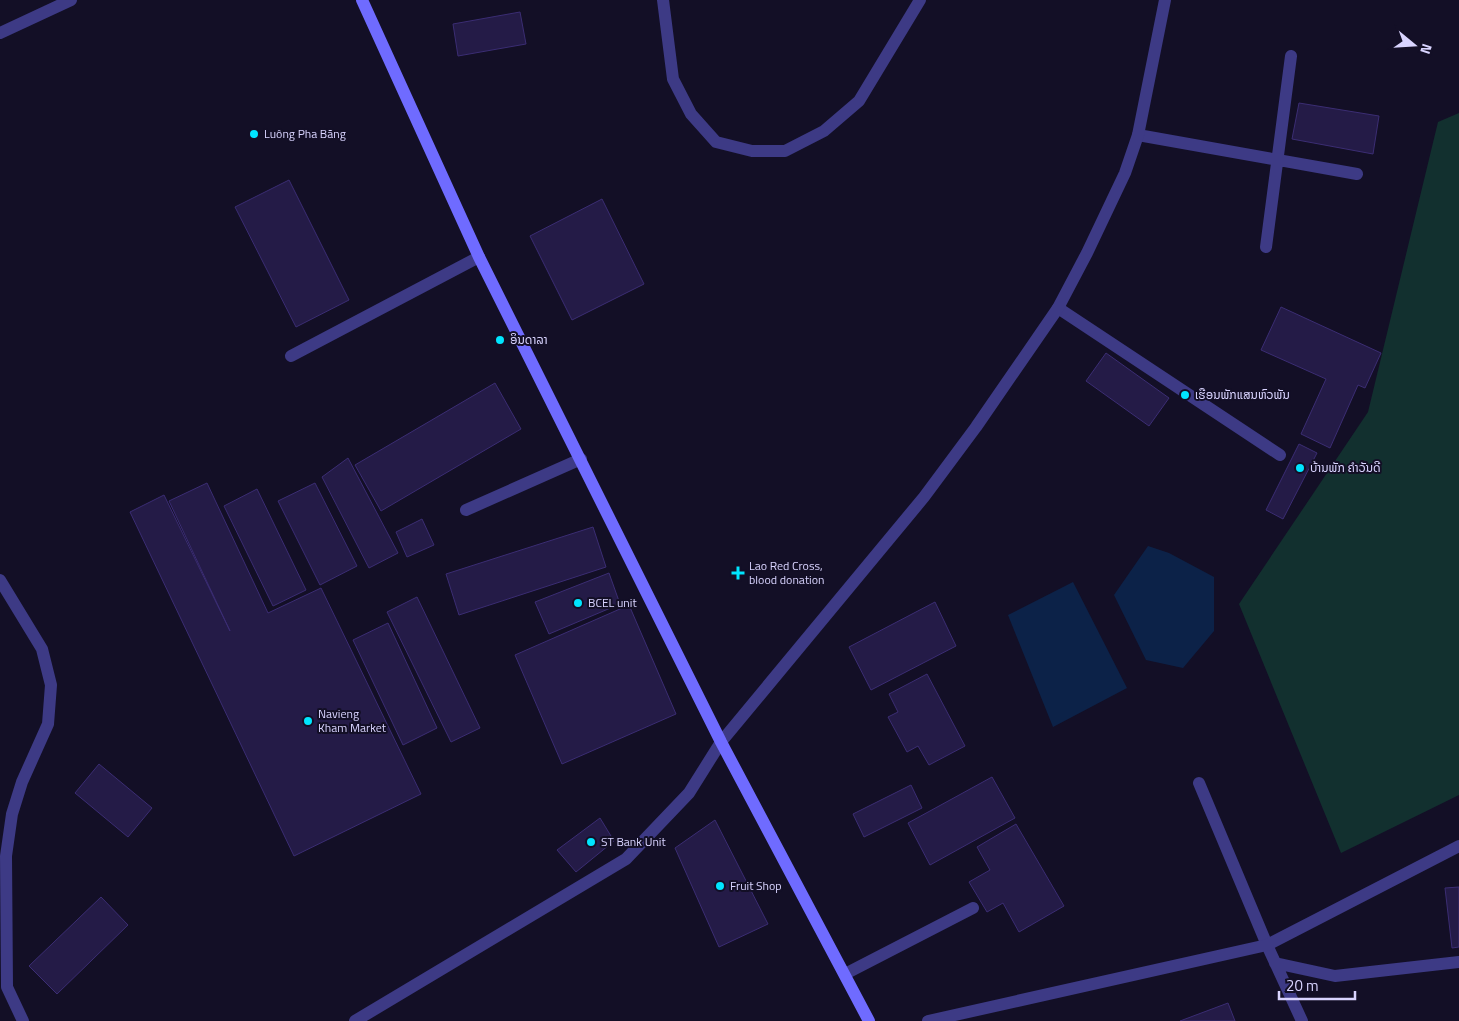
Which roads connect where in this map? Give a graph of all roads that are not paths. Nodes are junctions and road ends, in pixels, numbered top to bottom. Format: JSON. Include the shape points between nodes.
{"nodes":[{"id":1,"x":71,"y":0,"type":"edge"},
{"id":2,"x":362,"y":0,"type":"edge"},
{"id":3,"x":663,"y":0,"type":"edge"},
{"id":4,"x":920,"y":0,"type":"edge"},
{"id":5,"x":1164,"y":0,"type":"edge"},
{"id":6,"x":0,"y":32,"type":"edge"},
{"id":7,"x":1291,"y":56,"type":"dead end"},
{"id":8,"x":1138,"y":135,"type":"junction"},
{"id":9,"x":1278,"y":160,"type":"junction"},
{"id":10,"x":1357,"y":174,"type":"dead end"},
{"id":11,"x":1266,"y":247,"type":"dead end"},
{"id":12,"x":479,"y":257,"type":"junction"},
{"id":13,"x":1058,"y":308,"type":"junction"},
{"id":14,"x":291,"y":356,"type":"dead end"},
{"id":15,"x":1280,"y":455,"type":"dead end"},
{"id":16,"x":581,"y":458,"type":"junction"},
{"id":17,"x":466,"y":510,"type":"dead end"},
{"id":18,"x":0,"y":580,"type":"edge"},
{"id":19,"x":721,"y":742,"type":"junction"},
{"id":20,"x":1199,"y":783,"type":"dead end"},
{"id":21,"x":1459,"y":846,"type":"edge"},
{"id":22,"x":973,"y":908,"type":"dead end"},
{"id":23,"x":1267,"y":945,"type":"junction"},
{"id":24,"x":1459,"y":962,"type":"edge"},
{"id":25,"x":1275,"y":963,"type":"junction"},
{"id":26,"x":845,"y":974,"type":"junction"},
{"id":27,"x":23,"y":1021,"type":"edge"},
{"id":28,"x":355,"y":1021,"type":"edge"},
{"id":29,"x":869,"y":1021,"type":"edge"},
{"id":30,"x":928,"y":1021,"type":"edge"},
{"id":31,"x":1302,"y":1021,"type":"edge"}],
"edges":[{"from":1,"to":6,"type":"street"},
{"from":2,"to":12,"type":"main road"},
{"from":3,"to":4,"type":"street","via":[[673,80],[692,114],[716,142],[752,151],[785,150],[824,131],[859,101]]},
{"from":5,"to":8,"type":"street"},
{"from":7,"to":9,"type":"street"},
{"from":8,"to":9,"type":"street"},
{"from":8,"to":13,"type":"street","via":[[1125,173]]},
{"from":9,"to":10,"type":"street"},
{"from":9,"to":11,"type":"street"},
{"from":12,"to":14,"type":"street"},
{"from":12,"to":16,"type":"main road"},
{"from":13,"to":15,"type":"street"},
{"from":13,"to":19,"type":"street","via":[[924,497]]},
{"from":16,"to":17,"type":"street"},
{"from":16,"to":19,"type":"main road"},
{"from":18,"to":27,"type":"street","via":[[42,649],[51,685],[48,724],[22,782],[12,814],[6,856],[7,987]]},
{"from":19,"to":26,"type":"main road"},
{"from":19,"to":28,"type":"street","via":[[689,793],[626,859]]},
{"from":20,"to":23,"type":"street"},
{"from":21,"to":23,"type":"street"},
{"from":22,"to":26,"type":"street"},
{"from":23,"to":25,"type":"street"},
{"from":23,"to":30,"type":"street"},
{"from":24,"to":25,"type":"street","via":[[1334,976]]},
{"from":25,"to":31,"type":"street"},
{"from":26,"to":29,"type":"main road"}]}
